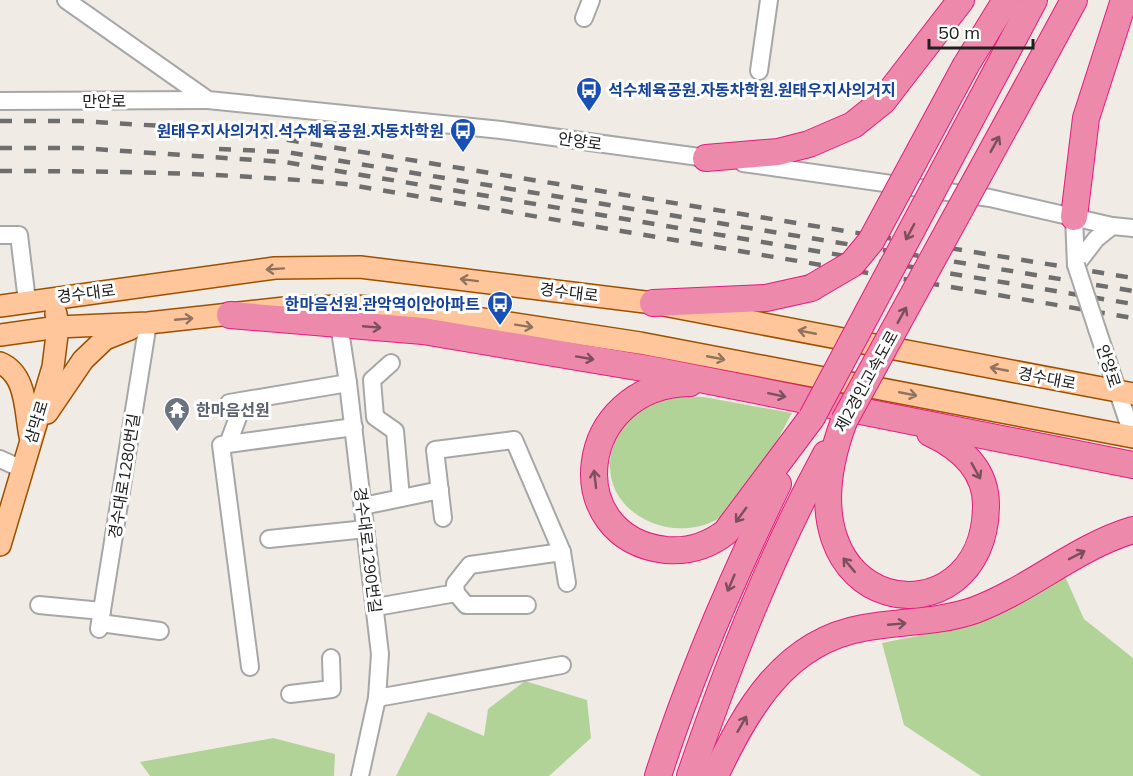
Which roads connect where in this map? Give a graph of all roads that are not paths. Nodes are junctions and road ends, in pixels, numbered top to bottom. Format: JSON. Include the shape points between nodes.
{"nodes":[{"id":1,"x":66,"y":0,"type":"edge"},
{"id":2,"x":591,"y":0,"type":"edge"},
{"id":3,"x":769,"y":0,"type":"edge"},
{"id":4,"x":960,"y":0,"type":"edge"},
{"id":5,"x":1006,"y":0,"type":"edge"},
{"id":6,"x":1034,"y":0,"type":"edge"},
{"id":7,"x":1074,"y":0,"type":"edge"},
{"id":8,"x":1124,"y":0,"type":"edge"},
{"id":9,"x":584,"y":18,"type":"dead end"},
{"id":10,"x":759,"y":71,"type":"dead end"},
{"id":11,"x":208,"y":100,"type":"junction"},
{"id":12,"x":0,"y":101,"type":"edge"},
{"id":13,"x":706,"y":158,"type":"junction"},
{"id":14,"x":1074,"y":217,"type":"junction"},
{"id":15,"x":1112,"y":226,"type":"junction"},
{"id":16,"x":1133,"y":228,"type":"edge"},
{"id":17,"x":0,"y":235,"type":"edge"},
{"id":18,"x":1076,"y":265,"type":"junction"},
{"id":19,"x":52,"y":297,"type":"junction"},
{"id":20,"x":27,"y":301,"type":"junction"},
{"id":21,"x":653,"y":303,"type":"junction"},
{"id":22,"x":0,"y":306,"type":"edge"},
{"id":23,"x":230,"y":315,"type":"junction"},
{"id":24,"x":148,"y":323,"type":"junction"},
{"id":25,"x":339,"y":324,"type":"junction"},
{"id":26,"x":58,"y":327,"type":"junction"},
{"id":27,"x":0,"y":335,"type":"edge"},
{"id":28,"x":0,"y":363,"type":"edge"},
{"id":29,"x":391,"y":363,"type":"dead end"},
{"id":30,"x":348,"y":383,"type":"junction"},
{"id":31,"x":717,"y":383,"type":"junction"},
{"id":32,"x":1125,"y":393,"type":"edge"},
{"id":33,"x":812,"y":417,"type":"junction"},
{"id":34,"x":893,"y":419,"type":"junction"},
{"id":35,"x":844,"y":422,"type":"junction"},
{"id":36,"x":354,"y":428,"type":"junction"},
{"id":37,"x":1133,"y":437,"type":"edge"},
{"id":38,"x":30,"y":439,"type":"junction"},
{"id":39,"x":228,"y":444,"type":"junction"},
{"id":40,"x":0,"y":459,"type":"edge"},
{"id":41,"x":1133,"y":465,"type":"edge"},
{"id":42,"x":22,"y":469,"type":"junction"},
{"id":43,"x":440,"y":490,"type":"junction"},
{"id":44,"x":401,"y":498,"type":"junction"},
{"id":45,"x":363,"y":506,"type":"junction"},
{"id":46,"x":443,"y":519,"type":"dead end"},
{"id":47,"x":366,"y":529,"type":"junction"},
{"id":48,"x":1133,"y":530,"type":"edge"},
{"id":49,"x":269,"y":538,"type":"dead end"},
{"id":50,"x":0,"y":545,"type":"edge"},
{"id":51,"x":562,"y":552,"type":"junction"},
{"id":52,"x":567,"y":583,"type":"dead end"},
{"id":53,"x":456,"y":593,"type":"junction"},
{"id":54,"x":39,"y":605,"type":"dead end"},
{"id":55,"x":527,"y":605,"type":"dead end"},
{"id":56,"x":376,"y":607,"type":"junction"},
{"id":57,"x":100,"y":621,"type":"junction"},
{"id":58,"x":160,"y":631,"type":"dead end"},
{"id":59,"x":331,"y":658,"type":"dead end"},
{"id":60,"x":562,"y":665,"type":"dead end"},
{"id":61,"x":250,"y":667,"type":"dead end"},
{"id":62,"x":290,"y":694,"type":"dead end"},
{"id":63,"x":377,"y":698,"type":"junction"},
{"id":64,"x":360,"y":776,"type":"edge"},
{"id":65,"x":658,"y":776,"type":"edge"},
{"id":66,"x":690,"y":776,"type":"edge"},
{"id":67,"x":715,"y":776,"type":"edge"}],
"edges":[{"from":1,"to":11,"type":"street","name":"안양로"},
{"from":2,"to":9,"type":"street"},
{"from":3,"to":10,"type":"street"},
{"from":4,"to":13,"type":"highway","via":[[883,101],[853,124],[825,138],[778,152]]},
{"from":5,"to":21,"type":"highway","bridge":true,"via":[[871,241],[852,264],[811,288],[766,298]]},
{"from":6,"to":33,"type":"highway","name":"제2경인고속도로","one_way":true,"bridge":true},
{"from":35,"to":7,"type":"highway","name":"제2경인고속도로","one_way":true,"bridge":true},
{"from":8,"to":14,"type":"highway","via":[[1086,118]]},
{"from":11,"to":12,"type":"street","name":"만안로"},
{"from":11,"to":13,"type":"street","name":"안양로","via":[[501,130]]},
{"from":13,"to":14,"type":"street","name":"안양로","via":[[990,198]]},
{"from":14,"to":15,"type":"street","name":"안양로"},
{"from":14,"to":18,"type":"street"},
{"from":15,"to":16,"type":"street","name":"안양로"},
{"from":15,"to":18,"type":"street"},
{"from":17,"to":20,"type":"street","via":[[19,235]]},
{"from":18,"to":32,"type":"street","name":"안양로","bridge":true,"via":[[1097,329]]},
{"from":19,"to":20,"type":"main road","name":"경수대로"},
{"from":21,"to":19,"type":"main road","name":"경수대로","one_way":true,"via":[[360,267],[275,268]]},
{"from":19,"to":26,"type":"main road","name":"삼막로"},
{"from":20,"to":22,"type":"main road","name":"경수대로"},
{"from":32,"to":21,"type":"main road","name":"경수대로","one_way":true},
{"from":24,"to":23,"type":"main road","name":"경수대로","one_way":true},
{"from":23,"to":25,"type":"highway"},
{"from":23,"to":37,"type":"main road","name":"경수대로","one_way":true,"via":[[314,307],[436,312],[640,343]]},
{"from":24,"to":26,"type":"main road","name":"경수대로"},
{"from":24,"to":38,"type":"main road","via":[[105,339],[83,360]]},
{"from":24,"to":57,"type":"street","name":"경수대로1280번길"},
{"from":25,"to":30,"type":"street","name":"경수대로1290번길"},
{"from":25,"to":31,"type":"highway","one_way":true,"via":[[423,331]]},
{"from":26,"to":27,"type":"main road","name":"경수대로"},
{"from":26,"to":38,"type":"main road","name":"삼막로","via":[[53,367]]},
{"from":28,"to":38,"type":"main road","via":[[18,378]]},
{"from":29,"to":44,"type":"street","via":[[372,380],[375,417],[394,431]]},
{"from":30,"to":36,"type":"street","name":"경수대로1290번길"},
{"from":30,"to":39,"type":"street","via":[[237,403]]},
{"from":33,"to":31,"type":"highway","one_way":true,"via":[[734,525],[717,539],[699,548],[680,550],[642,543],[616,525],[599,498],[594,465],[603,432],[616,413],[647,392],[674,383]]},
{"from":31,"to":34,"type":"highway","one_way":true},
{"from":32,"to":37,"type":"street","name":"안양로"},
{"from":33,"to":65,"type":"highway","name":"제2경인고속도로","one_way":true,"via":[[739,564],[690,681]]},
{"from":34,"to":35,"type":"highway","one_way":true,"via":[[946,441],[967,457],[982,483],[986,500],[977,548],[961,572],[942,586],[910,595],[888,593],[869,584],[851,569],[836,546],[827,513],[827,491],[831,461]]},
{"from":34,"to":41,"type":"highway"},
{"from":35,"to":66,"type":"highway","name":"제2경인고속도로","via":[[756,597]]},
{"from":36,"to":39,"type":"street"},
{"from":36,"to":45,"type":"street","name":"경수대로1290번길"},
{"from":38,"to":42,"type":"main road","name":"삼막로"},
{"from":39,"to":61,"type":"street","via":[[221,445]]},
{"from":40,"to":42,"type":"street"},
{"from":42,"to":50,"type":"main road","name":"삼막로"},
{"from":43,"to":44,"type":"street"},
{"from":43,"to":46,"type":"street"},
{"from":43,"to":51,"type":"street","via":[[435,450],[514,440]]},
{"from":44,"to":45,"type":"street"},
{"from":45,"to":47,"type":"street","name":"경수대로1290번길"},
{"from":47,"to":49,"type":"street"},
{"from":47,"to":56,"type":"street","name":"경수대로1290번길"},
{"from":67,"to":48,"type":"highway","one_way":true,"via":[[762,691],[797,655],[861,628],[928,622],[975,610]]},
{"from":51,"to":52,"type":"street"},
{"from":51,"to":53,"type":"street","via":[[470,566],[455,584]]},
{"from":53,"to":55,"type":"street","via":[[466,605]]},
{"from":53,"to":56,"type":"street"},
{"from":54,"to":57,"type":"street"},
{"from":56,"to":63,"type":"street","name":"경수대로1290번길","via":[[380,654]]},
{"from":57,"to":58,"type":"street"},
{"from":59,"to":62,"type":"street","via":[[332,689]]},
{"from":60,"to":63,"type":"street"},
{"from":63,"to":64,"type":"street","name":"경수대로1290번길"}]}
